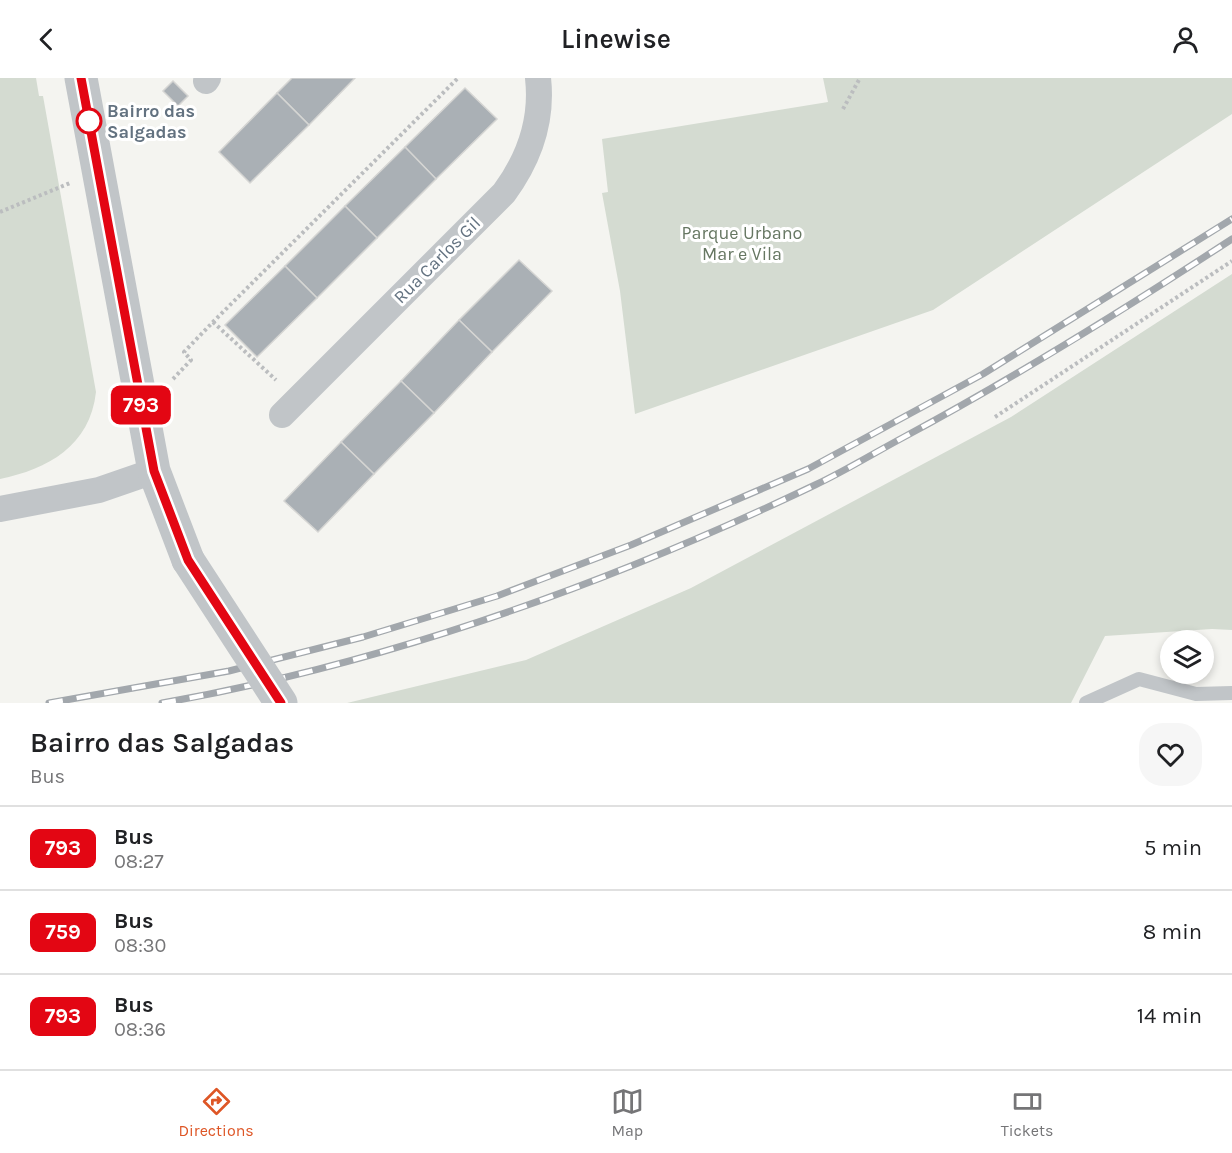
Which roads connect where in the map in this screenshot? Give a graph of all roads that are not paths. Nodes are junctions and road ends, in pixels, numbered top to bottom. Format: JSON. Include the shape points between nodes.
{"nodes":[{"id":1,"x":81,"y":78,"type":"edge"},
{"id":2,"x":538,"y":78,"type":"edge"},
{"id":3,"x":290,"y":408,"type":"road end"},
{"id":4,"x":154,"y":471,"type":"junction"},
{"id":5,"x":0,"y":509,"type":"edge"},
{"id":6,"x":1232,"y":693,"type":"edge"},
{"id":7,"x":281,"y":703,"type":"edge"},
{"id":8,"x":1086,"y":703,"type":"edge"}],
"edges":[{"from":1,"to":4,"type":"street"},
{"from":2,"to":3,"type":"street","name":"Rua Carlos Gil","via":[[535,135],[522,166],[504,193]]},
{"from":4,"to":5,"type":"street","via":[[99,490]]},
{"from":4,"to":7,"type":"street","bridge":true,"via":[[188,560]]},
{"from":6,"to":8,"type":"lane","via":[[1196,694],[1139,678]]}]}
